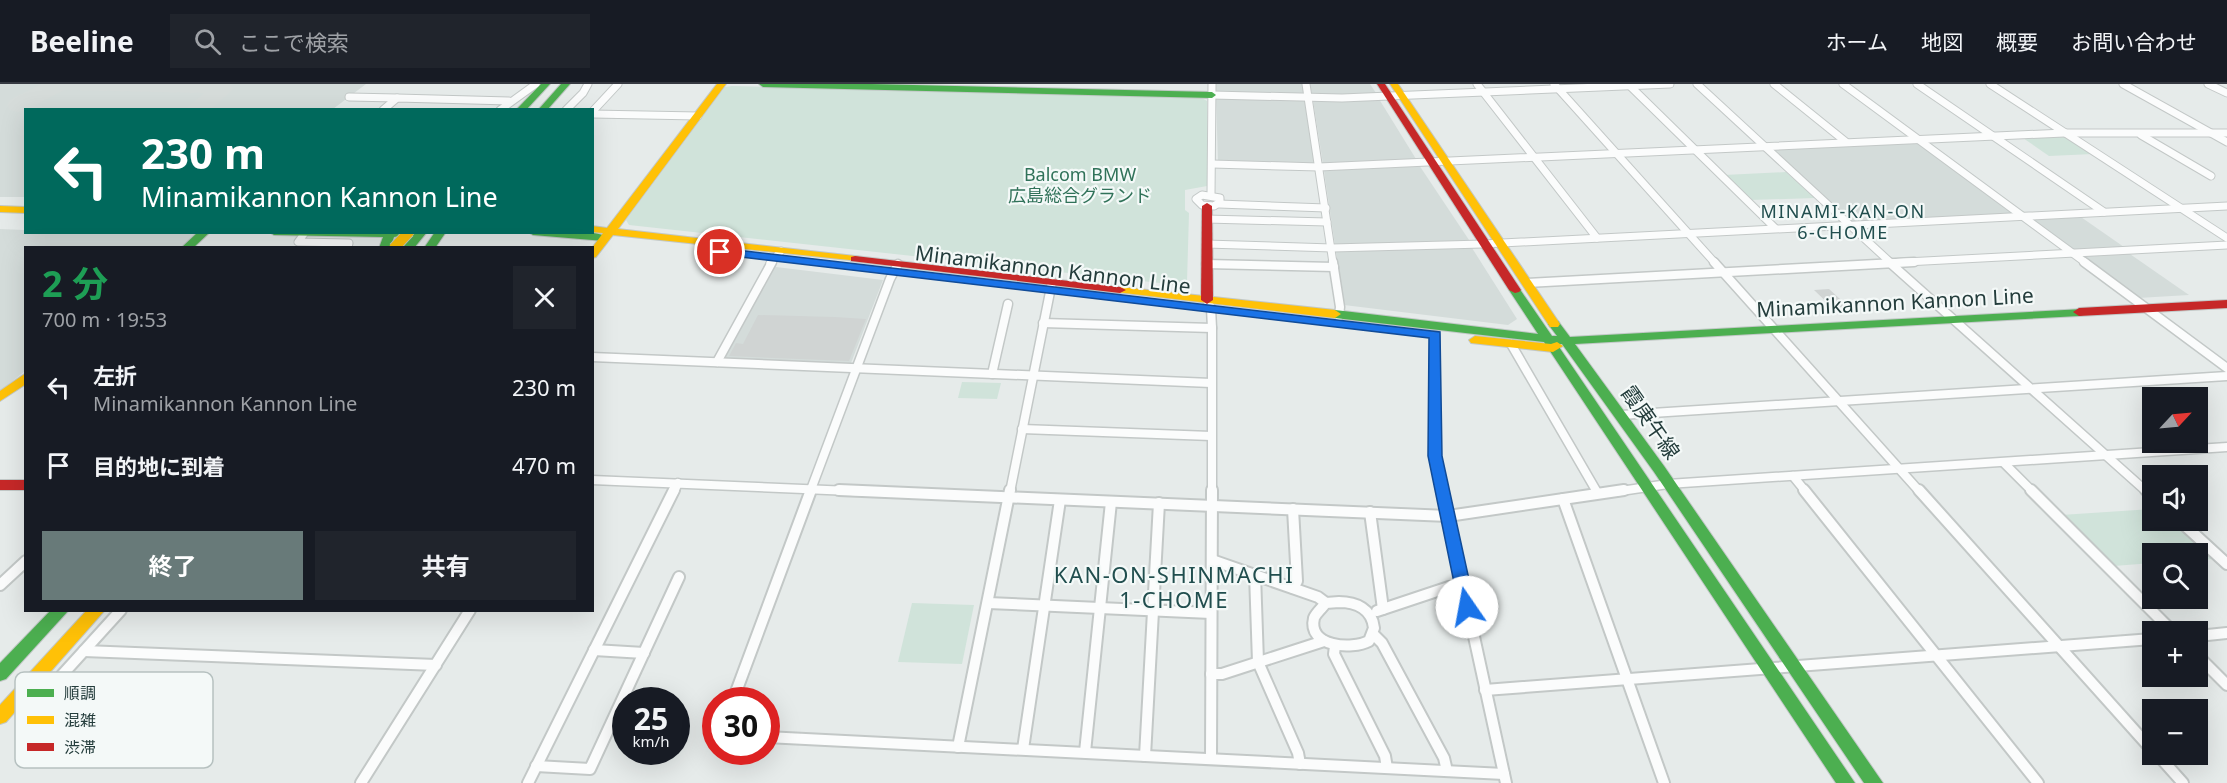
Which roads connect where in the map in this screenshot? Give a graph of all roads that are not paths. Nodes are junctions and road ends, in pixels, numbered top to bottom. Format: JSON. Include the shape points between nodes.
{"nodes":[{"id":1,"x":536,"y":84,"type":"edge"},
{"id":2,"x":546,"y":84,"type":"edge"},
{"id":3,"x":555,"y":84,"type":"edge"},
{"id":4,"x":566,"y":84,"type":"edge"},
{"id":5,"x":578,"y":84,"type":"edge"},
{"id":6,"x":588,"y":84,"type":"edge"},
{"id":7,"x":618,"y":84,"type":"edge"},
{"id":8,"x":722,"y":84,"type":"edge"},
{"id":9,"x":763,"y":84,"type":"edge"},
{"id":10,"x":1306,"y":84,"type":"edge"},
{"id":11,"x":1477,"y":84,"type":"edge"},
{"id":12,"x":1670,"y":84,"type":"edge"},
{"id":13,"x":1696,"y":84,"type":"edge"},
{"id":14,"x":1774,"y":84,"type":"edge"},
{"id":15,"x":1843,"y":84,"type":"edge"},
{"id":16,"x":1917,"y":84,"type":"edge"},
{"id":17,"x":1990,"y":84,"type":"edge"},
{"id":18,"x":2123,"y":84,"type":"edge"},
{"id":19,"x":2208,"y":84,"type":"edge"},
{"id":20,"x":1629,"y":85,"type":"edge"},
{"id":21,"x":1556,"y":86,"type":"edge"},
{"id":22,"x":1212,"y":89,"type":"edge"},
{"id":23,"x":1391,"y":90,"type":"edge"},
{"id":24,"x":1483,"y":92,"type":"junction"},
{"id":25,"x":2227,"y":93,"type":"edge"},
{"id":26,"x":349,"y":97,"type":"dead end"},
{"id":27,"x":1309,"y":97,"type":"junction"},
{"id":28,"x":397,"y":98,"type":"junction"},
{"id":29,"x":514,"y":105,"type":"edge"},
{"id":30,"x":385,"y":108,"type":"edge"},
{"id":31,"x":532,"y":108,"type":"edge"},
{"id":32,"x":544,"y":108,"type":"edge"},
{"id":33,"x":555,"y":108,"type":"edge"},
{"id":34,"x":568,"y":108,"type":"edge"},
{"id":35,"x":594,"y":111,"type":"edge"},
{"id":36,"x":594,"y":113,"type":"edge"},
{"id":37,"x":698,"y":116,"type":"junction"},
{"id":38,"x":2064,"y":133,"type":"junction"},
{"id":39,"x":2212,"y":133,"type":"junction"},
{"id":40,"x":2227,"y":133,"type":"edge"},
{"id":41,"x":2139,"y":134,"type":"junction"},
{"id":42,"x":1992,"y":136,"type":"junction"},
{"id":43,"x":1918,"y":139,"type":"junction"},
{"id":44,"x":1846,"y":142,"type":"junction"},
{"id":45,"x":2227,"y":142,"type":"edge"},
{"id":46,"x":1763,"y":146,"type":"junction"},
{"id":47,"x":1695,"y":149,"type":"junction"},
{"id":48,"x":1616,"y":153,"type":"junction"},
{"id":49,"x":1533,"y":157,"type":"junction"},
{"id":50,"x":1446,"y":161,"type":"junction"},
{"id":51,"x":1430,"y":162,"type":"junction"},
{"id":52,"x":1212,"y":164,"type":"junction"},
{"id":53,"x":1319,"y":167,"type":"junction"},
{"id":54,"x":2211,"y":176,"type":"dead end"},
{"id":55,"x":0,"y":202,"type":"edge"},
{"id":56,"x":24,"y":203,"type":"edge"},
{"id":57,"x":1211,"y":206,"type":"junction"},
{"id":58,"x":2227,"y":206,"type":"edge"},
{"id":59,"x":1326,"y":208,"type":"junction"},
{"id":60,"x":2181,"y":208,"type":"junction"},
{"id":61,"x":0,"y":209,"type":"edge"},
{"id":62,"x":24,"y":210,"type":"edge"},
{"id":63,"x":2104,"y":212,"type":"junction"},
{"id":64,"x":2022,"y":216,"type":"junction"},
{"id":65,"x":1327,"y":222,"type":"junction"},
{"id":66,"x":1848,"y":225,"type":"junction"},
{"id":67,"x":1775,"y":228,"type":"junction"},
{"id":68,"x":594,"y":231,"type":"edge"},
{"id":69,"x":1688,"y":233,"type":"junction"},
{"id":70,"x":203,"y":234,"type":"edge"},
{"id":71,"x":304,"y":234,"type":"joint"},
{"id":72,"x":420,"y":234,"type":"edge"},
{"id":73,"x":583,"y":234,"type":"edge"},
{"id":74,"x":608,"y":235,"type":"junction"},
{"id":75,"x":1597,"y":237,"type":"junction"},
{"id":76,"x":2227,"y":237,"type":"edge"},
{"id":77,"x":392,"y":238,"type":"edge"},
{"id":78,"x":1501,"y":243,"type":"junction"},
{"id":79,"x":1206,"y":244,"type":"junction"},
{"id":80,"x":1483,"y":244,"type":"junction"},
{"id":81,"x":2227,"y":245,"type":"edge"},
{"id":82,"x":188,"y":246,"type":"edge"},
{"id":83,"x":348,"y":246,"type":"edge"},
{"id":84,"x":409,"y":246,"type":"edge"},
{"id":85,"x":1332,"y":249,"type":"junction"},
{"id":86,"x":594,"y":252,"type":"edge"},
{"id":87,"x":778,"y":254,"type":"junction"},
{"id":88,"x":2073,"y":254,"type":"junction"},
{"id":89,"x":1892,"y":263,"type":"junction"},
{"id":90,"x":1206,"y":264,"type":"junction"},
{"id":91,"x":1334,"y":267,"type":"junction"},
{"id":92,"x":896,"y":268,"type":"junction"},
{"id":93,"x":1723,"y":272,"type":"junction"},
{"id":94,"x":1527,"y":283,"type":"junction"},
{"id":95,"x":1050,"y":286,"type":"junction"},
{"id":96,"x":1008,"y":304,"type":"dead end"},
{"id":97,"x":1209,"y":304,"type":"junction"},
{"id":98,"x":2227,"y":304,"type":"edge"},
{"id":99,"x":2145,"y":308,"type":"junction"},
{"id":100,"x":1339,"y":316,"type":"junction"},
{"id":101,"x":1954,"y":319,"type":"junction"},
{"id":102,"x":1043,"y":323,"type":"junction"},
{"id":103,"x":1212,"y":328,"type":"junction"},
{"id":104,"x":1774,"y":330,"type":"junction"},
{"id":105,"x":1435,"y":335,"type":"junction"},
{"id":106,"x":1566,"y":341,"type":"junction"},
{"id":107,"x":1550,"y":343,"type":"junction"},
{"id":108,"x":1511,"y":344,"type":"junction"},
{"id":109,"x":594,"y":357,"type":"edge"},
{"id":110,"x":717,"y":362,"type":"junction"},
{"id":111,"x":856,"y":368,"type":"junction"},
{"id":112,"x":2227,"y":368,"type":"edge"},
{"id":113,"x":992,"y":375,"type":"junction"},
{"id":114,"x":1033,"y":376,"type":"junction"},
{"id":115,"x":2227,"y":376,"type":"edge"},
{"id":116,"x":24,"y":379,"type":"edge"},
{"id":117,"x":1211,"y":383,"type":"junction"},
{"id":118,"x":2032,"y":389,"type":"junction"},
{"id":119,"x":0,"y":398,"type":"edge"},
{"id":120,"x":1839,"y":400,"type":"junction"},
{"id":121,"x":1621,"y":415,"type":"junction"},
{"id":122,"x":1022,"y":429,"type":"junction"},
{"id":123,"x":1211,"y":436,"type":"junction"},
{"id":124,"x":2227,"y":447,"type":"edge"},
{"id":125,"x":2216,"y":448,"type":"junction"},
{"id":126,"x":2107,"y":455,"type":"junction"},
{"id":127,"x":2227,"y":457,"type":"edge"},
{"id":128,"x":2004,"y":463,"type":"junction"},
{"id":129,"x":1900,"y":469,"type":"junction"},
{"id":130,"x":1793,"y":476,"type":"junction"},
{"id":131,"x":594,"y":480,"type":"edge"},
{"id":132,"x":678,"y":483,"type":"junction"},
{"id":133,"x":0,"y":484,"type":"edge"},
{"id":134,"x":1668,"y":484,"type":"junction"},
{"id":135,"x":24,"y":485,"type":"edge"},
{"id":136,"x":1647,"y":486,"type":"junction"},
{"id":137,"x":2142,"y":487,"type":"edge"},
{"id":138,"x":812,"y":488,"type":"junction"},
{"id":139,"x":1598,"y":492,"type":"junction"},
{"id":140,"x":1009,"y":497,"type":"junction"},
{"id":141,"x":1563,"y":499,"type":"junction"},
{"id":142,"x":1060,"y":500,"type":"junction"},
{"id":143,"x":1111,"y":502,"type":"junction"},
{"id":144,"x":1159,"y":503,"type":"junction"},
{"id":145,"x":1212,"y":505,"type":"junction"},
{"id":146,"x":1293,"y":509,"type":"junction"},
{"id":147,"x":1370,"y":512,"type":"junction"},
{"id":148,"x":1448,"y":516,"type":"junction"},
{"id":149,"x":2191,"y":531,"type":"edge"},
{"id":150,"x":1212,"y":560,"type":"junction"},
{"id":151,"x":24,"y":563,"type":"edge"},
{"id":152,"x":2227,"y":564,"type":"edge"},
{"id":153,"x":1255,"y":574,"type":"junction"},
{"id":154,"x":679,"y":577,"type":"dead end"},
{"id":155,"x":0,"y":585,"type":"edge"},
{"id":156,"x":1462,"y":586,"type":"junction"},
{"id":157,"x":1293,"y":588,"type":"junction"},
{"id":158,"x":988,"y":603,"type":"junction"},
{"id":159,"x":1326,"y":603,"type":"junction"},
{"id":160,"x":1046,"y":606,"type":"junction"},
{"id":161,"x":1100,"y":608,"type":"junction"},
{"id":162,"x":1383,"y":609,"type":"junction"},
{"id":163,"x":1153,"y":611,"type":"junction"},
{"id":164,"x":52,"y":612,"type":"edge"},
{"id":165,"x":59,"y":612,"type":"edge"},
{"id":166,"x":95,"y":612,"type":"edge"},
{"id":167,"x":119,"y":612,"type":"edge"},
{"id":168,"x":469,"y":612,"type":"edge"},
{"id":169,"x":1211,"y":613,"type":"junction"},
{"id":170,"x":1369,"y":614,"type":"junction"},
{"id":171,"x":2162,"y":621,"type":"edge"},
{"id":172,"x":2227,"y":633,"type":"edge"},
{"id":173,"x":1374,"y":635,"type":"junction"},
{"id":174,"x":2208,"y":635,"type":"edge"},
{"id":175,"x":2142,"y":640,"type":"edge"},
{"id":176,"x":1329,"y":643,"type":"junction"},
{"id":177,"x":2060,"y":647,"type":"junction"},
{"id":178,"x":594,"y":650,"type":"junction"},
{"id":179,"x":84,"y":651,"type":"junction"},
{"id":180,"x":644,"y":652,"type":"junction"},
{"id":181,"x":1937,"y":656,"type":"junction"},
{"id":182,"x":1258,"y":663,"type":"junction"},
{"id":183,"x":436,"y":664,"type":"junction"},
{"id":184,"x":1794,"y":666,"type":"junction"},
{"id":185,"x":2208,"y":666,"type":"edge"},
{"id":186,"x":1769,"y":667,"type":"junction"},
{"id":187,"x":41,"y":672,"type":"edge"},
{"id":188,"x":65,"y":672,"type":"edge"},
{"id":189,"x":0,"y":673,"type":"edge"},
{"id":190,"x":1211,"y":674,"type":"junction"},
{"id":191,"x":1626,"y":678,"type":"junction"},
{"id":192,"x":2227,"y":685,"type":"edge"},
{"id":193,"x":738,"y":687,"type":"edge"},
{"id":194,"x":1485,"y":690,"type":"junction"},
{"id":195,"x":15,"y":700,"type":"edge"},
{"id":196,"x":0,"y":717,"type":"edge"},
{"id":197,"x":780,"y":738,"type":"edge"},
{"id":198,"x":2142,"y":739,"type":"edge"},
{"id":199,"x":958,"y":747,"type":"junction"},
{"id":200,"x":1023,"y":749,"type":"junction"},
{"id":201,"x":1085,"y":752,"type":"junction"},
{"id":202,"x":1144,"y":756,"type":"junction"},
{"id":203,"x":1211,"y":759,"type":"junction"},
{"id":204,"x":1300,"y":764,"type":"junction"},
{"id":205,"x":2166,"y":765,"type":"edge"},
{"id":206,"x":536,"y":766,"type":"junction"},
{"id":207,"x":1388,"y":768,"type":"junction"},
{"id":208,"x":1447,"y":771,"type":"junction"},
{"id":209,"x":1505,"y":778,"type":"edge"},
{"id":210,"x":361,"y":783,"type":"edge"},
{"id":211,"x":528,"y":783,"type":"edge"},
{"id":212,"x":1664,"y":783,"type":"edge"},
{"id":213,"x":1846,"y":783,"type":"edge"},
{"id":214,"x":1874,"y":783,"type":"edge"},
{"id":215,"x":2038,"y":783,"type":"edge"},
{"id":216,"x":2182,"y":783,"type":"edge"}],
"edges":[{"from":1,"to":29,"type":"street"},
{"from":2,"to":29,"type":"main road"},
{"from":3,"to":31,"type":"main road"},
{"from":4,"to":32,"type":"main road"},
{"from":5,"to":33,"type":"main road"},
{"from":6,"to":34,"type":"street"},
{"from":7,"to":35,"type":"street"},
{"from":8,"to":37,"type":"main road"},
{"from":9,"to":22,"type":"main road"},
{"from":10,"to":27,"type":"street"},
{"from":11,"to":24,"type":"street"},
{"from":12,"to":20,"type":"street"},
{"from":13,"to":46,"type":"street"},
{"from":14,"to":44,"type":"street"},
{"from":15,"to":43,"type":"street"},
{"from":16,"to":42,"type":"street"},
{"from":17,"to":38,"type":"street"},
{"from":18,"to":39,"type":"street"},
{"from":19,"to":25,"type":"street"},
{"from":20,"to":21,"type":"street"},
{"from":20,"to":47,"type":"street"},
{"from":21,"to":24,"type":"street"},
{"from":21,"to":48,"type":"street"},
{"from":22,"to":27,"type":"street"},
{"from":22,"to":52,"type":"street"},
{"from":23,"to":24,"type":"street"},
{"from":23,"to":27,"type":"street"},
{"from":23,"to":50,"type":"main road","name":"霞庚午線"},
{"from":23,"to":51,"type":"main road"},
{"from":24,"to":49,"type":"street"},
{"from":26,"to":28,"type":"street"},
{"from":27,"to":53,"type":"street"},
{"from":28,"to":29,"type":"street"},
{"from":28,"to":30,"type":"street"},
{"from":36,"to":37,"type":"street"},
{"from":37,"to":74,"type":"main road"},
{"from":38,"to":41,"type":"street"},
{"from":38,"to":42,"type":"street"},
{"from":38,"to":60,"type":"street"},
{"from":39,"to":40,"type":"street"},
{"from":39,"to":41,"type":"street"},
{"from":39,"to":45,"type":"street"},
{"from":41,"to":54,"type":"street"},
{"from":42,"to":43,"type":"street"},
{"from":42,"to":63,"type":"street"},
{"from":43,"to":44,"type":"street"},
{"from":43,"to":64,"type":"street"},
{"from":44,"to":46,"type":"street"},
{"from":46,"to":47,"type":"street"},
{"from":46,"to":66,"type":"street"},
{"from":47,"to":48,"type":"street"},
{"from":47,"to":67,"type":"street"},
{"from":48,"to":49,"type":"street"},
{"from":48,"to":69,"type":"street"},
{"from":49,"to":50,"type":"street"},
{"from":49,"to":75,"type":"street"},
{"from":50,"to":51,"type":"street"},
{"from":50,"to":78,"type":"main road","name":"霞庚午線"},
{"from":51,"to":53,"type":"street"},
{"from":51,"to":80,"type":"main road"},
{"from":52,"to":53,"type":"street"},
{"from":52,"to":57,"type":"street"},
{"from":53,"to":59,"type":"street"},
{"from":55,"to":56,"type":"main road"},
{"from":57,"to":59,"type":"street"},
{"from":57,"to":65,"type":"street"},
{"from":57,"to":79,"type":"main road"},
{"from":58,"to":60,"type":"street"},
{"from":59,"to":65,"type":"street"},
{"from":60,"to":63,"type":"street"},
{"from":60,"to":76,"type":"street"},
{"from":61,"to":62,"type":"main road"},
{"from":63,"to":64,"type":"street"},
{"from":64,"to":66,"type":"street"},
{"from":64,"to":88,"type":"street"},
{"from":65,"to":85,"type":"street"},
{"from":66,"to":67,"type":"street"},
{"from":66,"to":89,"type":"street"},
{"from":67,"to":69,"type":"street"},
{"from":68,"to":74,"type":"main road","name":"Minamikannon Kannon Line"},
{"from":69,"to":75,"type":"street"},
{"from":69,"to":93,"type":"street"},
{"from":70,"to":82,"type":"main road"},
{"from":71,"to":77,"type":"main road"},
{"from":71,"to":83,"type":"street","via":[[298,242],[349,243]]},
{"from":72,"to":84,"type":"main road"},
{"from":73,"to":74,"type":"main road","name":"Minamikannon Kannon Line"},
{"from":74,"to":86,"type":"main road"},
{"from":74,"to":87,"type":"main road","name":"Minamikannon Kannon Line"},
{"from":75,"to":78,"type":"street"},
{"from":78,"to":80,"type":"street"},
{"from":78,"to":94,"type":"main road","name":"霞庚午線"},
{"from":79,"to":85,"type":"street"},
{"from":79,"to":90,"type":"main road"},
{"from":80,"to":85,"type":"street"},
{"from":80,"to":107,"type":"main road"},
{"from":81,"to":88,"type":"street"},
{"from":85,"to":91,"type":"street"},
{"from":87,"to":92,"type":"main road","name":"Minamikannon Kannon Line"},
{"from":87,"to":110,"type":"street"},
{"from":88,"to":89,"type":"street"},
{"from":88,"to":99,"type":"street"},
{"from":89,"to":93,"type":"street"},
{"from":89,"to":101,"type":"street"},
{"from":90,"to":91,"type":"street"},
{"from":90,"to":97,"type":"main road"},
{"from":91,"to":100,"type":"street"},
{"from":92,"to":95,"type":"main road","name":"Minamikannon Kannon Line"},
{"from":92,"to":111,"type":"street"},
{"from":93,"to":94,"type":"street"},
{"from":93,"to":104,"type":"street"},
{"from":94,"to":106,"type":"main road","name":"霞庚午線"},
{"from":95,"to":97,"type":"main road","name":"Minamikannon Kannon Line"},
{"from":95,"to":102,"type":"street"},
{"from":96,"to":113,"type":"street"},
{"from":97,"to":100,"type":"main road","name":"Minamikannon Kannon Line","via":[[1228,301]]},
{"from":97,"to":103,"type":"street"},
{"from":97,"to":105,"type":"main road","name":"Minamikannon Kannon Line"},
{"from":98,"to":99,"type":"main road","name":"Minamikannon Kannon Line"},
{"from":99,"to":101,"type":"main road","name":"Minamikannon Kannon Line"},
{"from":99,"to":112,"type":"street"},
{"from":100,"to":107,"type":"main road","name":"Minamikannon Kannon Line"},
{"from":101,"to":104,"type":"main road","name":"Minamikannon Kannon Line"},
{"from":101,"to":118,"type":"street"},
{"from":102,"to":103,"type":"street"},
{"from":102,"to":114,"type":"street"},
{"from":103,"to":117,"type":"street"},
{"from":104,"to":106,"type":"main road","name":"Minamikannon Kannon Line"},
{"from":104,"to":120,"type":"street"},
{"from":105,"to":108,"type":"main road","name":"Minamikannon Kannon Line"},
{"from":105,"to":148,"type":"street","via":[[1435,456]]},
{"from":106,"to":107,"type":"main road","name":"Minamikannon Kannon Line"},
{"from":106,"to":121,"type":"main road","name":"霞庚午線"},
{"from":107,"to":108,"type":"main road","name":"Minamikannon Kannon Line"},
{"from":107,"to":136,"type":"main road"},
{"from":108,"to":139,"type":"street"},
{"from":109,"to":110,"type":"street"},
{"from":110,"to":111,"type":"street"},
{"from":111,"to":113,"type":"street"},
{"from":111,"to":138,"type":"street"},
{"from":113,"to":114,"type":"street"},
{"from":114,"to":117,"type":"street"},
{"from":114,"to":122,"type":"street"},
{"from":115,"to":118,"type":"street"},
{"from":116,"to":119,"type":"main road"},
{"from":117,"to":123,"type":"street"},
{"from":118,"to":120,"type":"street"},
{"from":118,"to":126,"type":"street"},
{"from":120,"to":121,"type":"street"},
{"from":120,"to":129,"type":"street"},
{"from":121,"to":134,"type":"main road","name":"霞庚午線"},
{"from":122,"to":123,"type":"street"},
{"from":122,"to":140,"type":"street"},
{"from":123,"to":145,"type":"street"},
{"from":124,"to":125,"type":"street"},
{"from":125,"to":126,"type":"street"},
{"from":125,"to":127,"type":"street"},
{"from":126,"to":128,"type":"street"},
{"from":126,"to":137,"type":"street"},
{"from":128,"to":129,"type":"street"},
{"from":128,"to":171,"type":"street"},
{"from":129,"to":130,"type":"street"},
{"from":129,"to":177,"type":"street"},
{"from":130,"to":134,"type":"street"},
{"from":130,"to":181,"type":"street"},
{"from":131,"to":132,"type":"street"},
{"from":132,"to":138,"type":"street"},
{"from":132,"to":178,"type":"street"},
{"from":133,"to":135,"type":"main road"},
{"from":134,"to":136,"type":"street"},
{"from":134,"to":184,"type":"main road","name":"霞庚午線"},
{"from":136,"to":139,"type":"street"},
{"from":136,"to":186,"type":"main road"},
{"from":138,"to":140,"type":"street"},
{"from":138,"to":193,"type":"street"},
{"from":139,"to":141,"type":"street"},
{"from":140,"to":142,"type":"street"},
{"from":140,"to":158,"type":"street"},
{"from":141,"to":148,"type":"street"},
{"from":141,"to":191,"type":"street"},
{"from":142,"to":143,"type":"street"},
{"from":142,"to":160,"type":"street"},
{"from":143,"to":144,"type":"street"},
{"from":143,"to":161,"type":"street"},
{"from":144,"to":145,"type":"street"},
{"from":144,"to":163,"type":"street"},
{"from":145,"to":146,"type":"street"},
{"from":145,"to":150,"type":"street"},
{"from":146,"to":147,"type":"street"},
{"from":146,"to":157,"type":"street","via":[[1297,581]]},
{"from":147,"to":148,"type":"street"},
{"from":147,"to":162,"type":"street"},
{"from":148,"to":156,"type":"street"},
{"from":149,"to":152,"type":"street"},
{"from":150,"to":153,"type":"street"},
{"from":150,"to":169,"type":"street"},
{"from":151,"to":155,"type":"street"},
{"from":153,"to":157,"type":"street"},
{"from":153,"to":182,"type":"street"},
{"from":154,"to":180,"type":"street"},
{"from":156,"to":162,"type":"street"},
{"from":156,"to":194,"type":"street"},
{"from":157,"to":159,"type":"street"},
{"from":158,"to":160,"type":"street"},
{"from":158,"to":199,"type":"street"},
{"from":159,"to":170,"type":"street","via":[[1350,603]]},
{"from":159,"to":176,"type":"street","via":[[1312,620],[1317,633]]},
{"from":160,"to":161,"type":"street"},
{"from":160,"to":200,"type":"street"},
{"from":161,"to":163,"type":"street"},
{"from":161,"to":201,"type":"street"},
{"from":162,"to":170,"type":"street"},
{"from":163,"to":169,"type":"street"},
{"from":163,"to":202,"type":"street"},
{"from":164,"to":189,"type":"main road"},
{"from":165,"to":189,"type":"main road"},
{"from":166,"to":187,"type":"main road"},
{"from":167,"to":179,"type":"street"},
{"from":168,"to":183,"type":"street"},
{"from":169,"to":190,"type":"street"},
{"from":170,"to":173,"type":"street","via":[[1375,624]]},
{"from":172,"to":174,"type":"street"},
{"from":173,"to":176,"type":"street","via":[[1355,648]]},
{"from":173,"to":208,"type":"street","via":[[1444,758]]},
{"from":175,"to":177,"type":"street"},
{"from":176,"to":182,"type":"street"},
{"from":176,"to":207,"type":"street"},
{"from":177,"to":181,"type":"street"},
{"from":177,"to":198,"type":"street"},
{"from":178,"to":180,"type":"street"},
{"from":178,"to":206,"type":"street"},
{"from":179,"to":183,"type":"street"},
{"from":179,"to":188,"type":"street"},
{"from":180,"to":206,"type":"street","via":[[590,769]]},
{"from":181,"to":184,"type":"street"},
{"from":181,"to":215,"type":"street"},
{"from":182,"to":190,"type":"street"},
{"from":182,"to":204,"type":"street"},
{"from":183,"to":210,"type":"street"},
{"from":184,"to":186,"type":"street"},
{"from":184,"to":214,"type":"main road","name":"霞庚午線"},
{"from":185,"to":192,"type":"street"},
{"from":186,"to":191,"type":"street"},
{"from":186,"to":213,"type":"main road"},
{"from":190,"to":203,"type":"street"},
{"from":191,"to":194,"type":"street"},
{"from":191,"to":212,"type":"street"},
{"from":194,"to":209,"type":"street"},
{"from":195,"to":196,"type":"main road"},
{"from":197,"to":199,"type":"street"},
{"from":199,"to":200,"type":"street"},
{"from":200,"to":201,"type":"street"},
{"from":201,"to":202,"type":"street"},
{"from":202,"to":203,"type":"street"},
{"from":203,"to":204,"type":"street"},
{"from":204,"to":207,"type":"street"},
{"from":205,"to":216,"type":"street"},
{"from":206,"to":211,"type":"street"},
{"from":207,"to":208,"type":"street"},
{"from":208,"to":209,"type":"street"}]}
